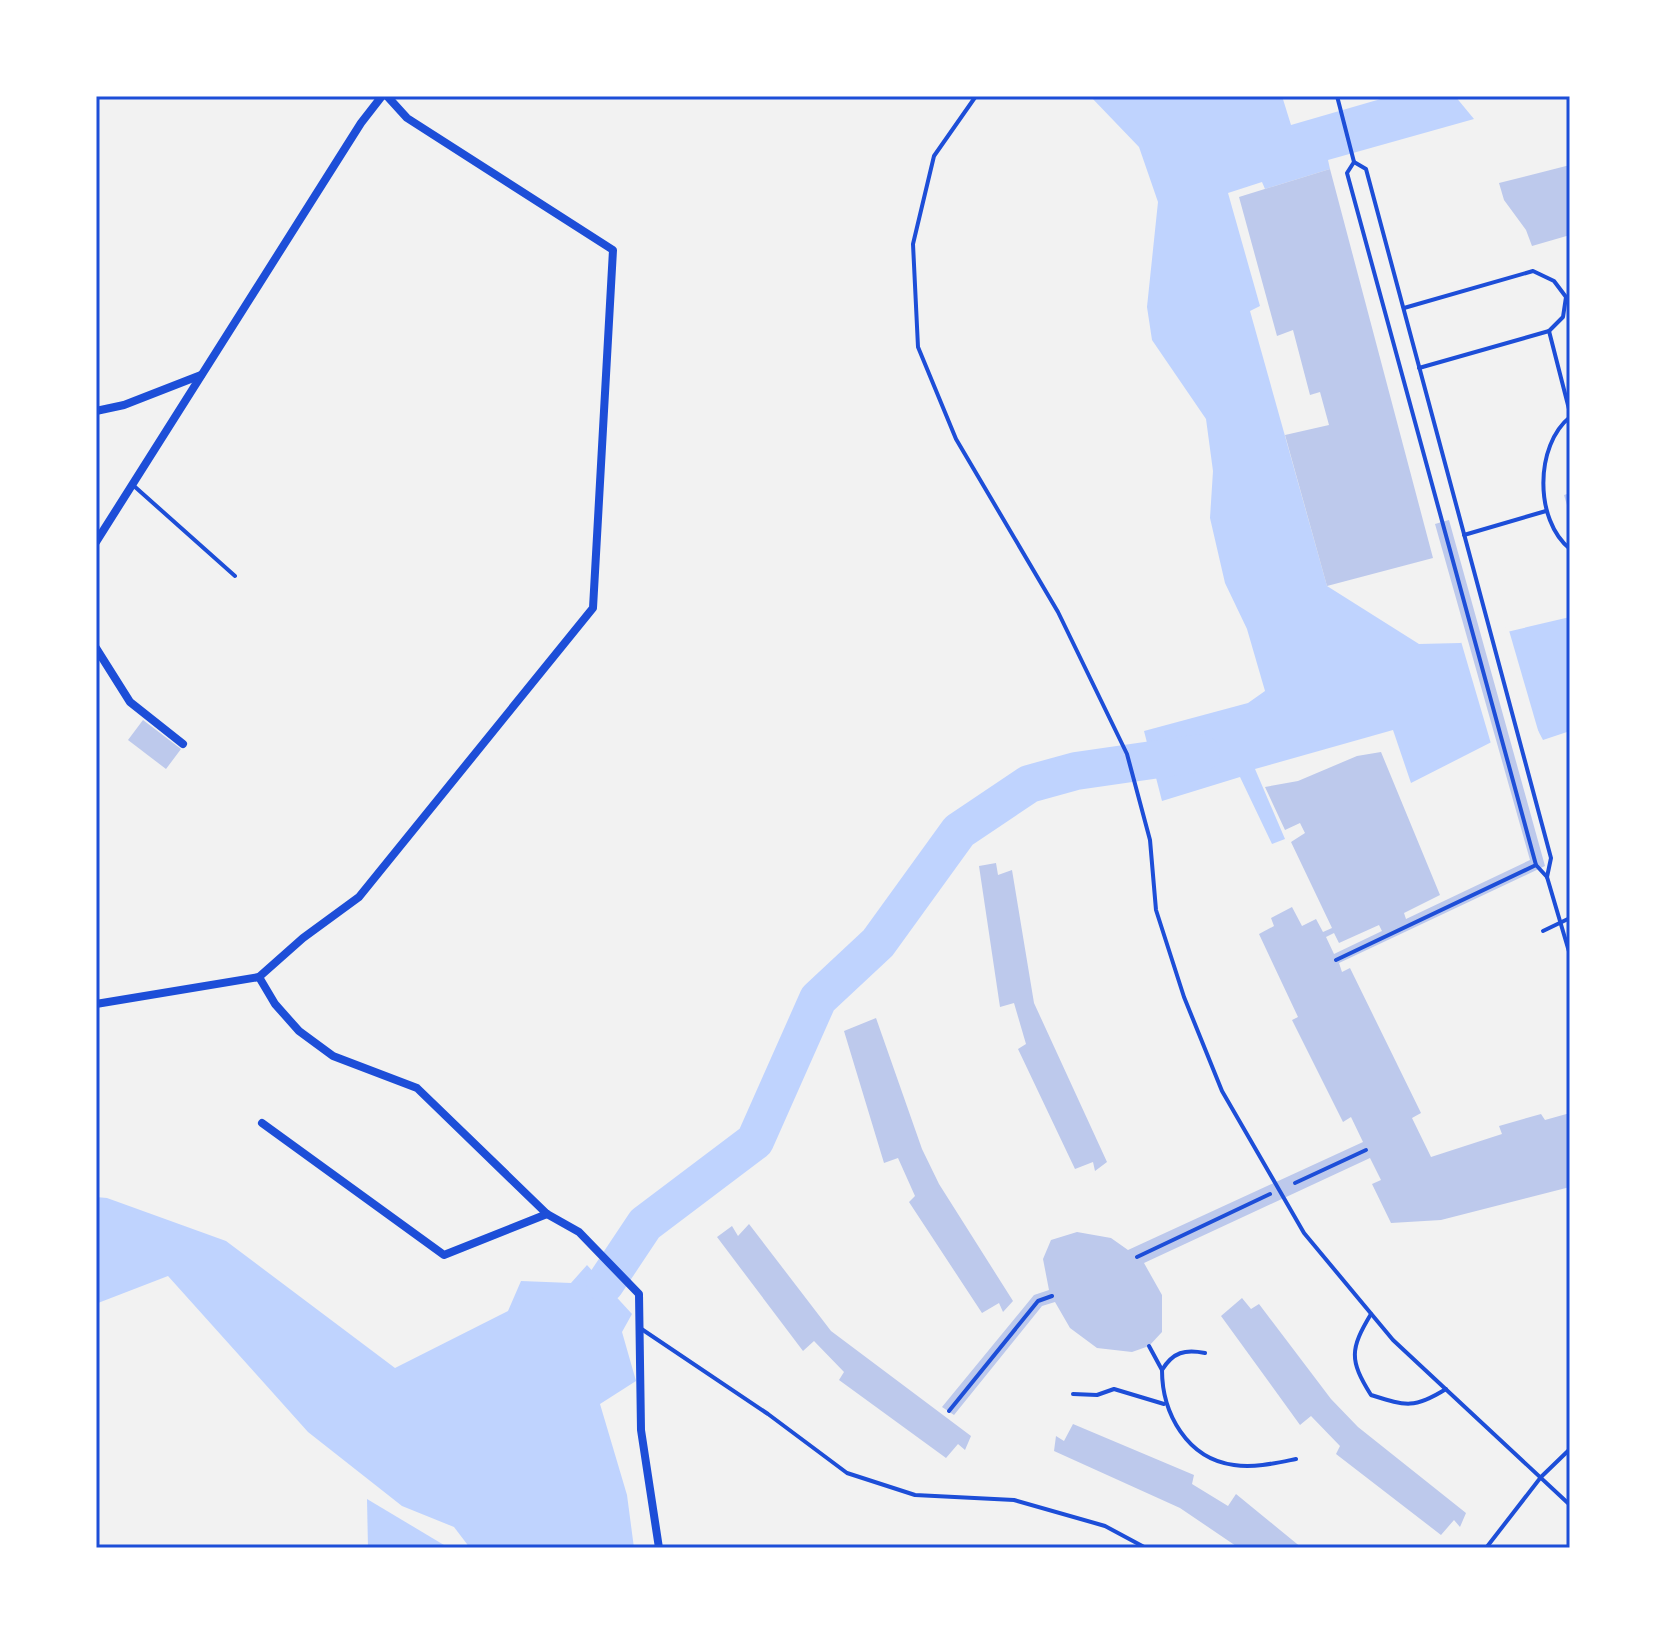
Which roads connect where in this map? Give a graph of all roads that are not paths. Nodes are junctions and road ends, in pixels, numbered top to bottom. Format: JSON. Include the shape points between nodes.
{"nodes":[{"id":1,"x":384,"y":96,"type":"edge"},
{"id":2,"x":976,"y":96,"type":"edge"},
{"id":3,"x":201,"y":375,"type":"junction"},
{"id":4,"x":96,"y":411,"type":"edge"},
{"id":5,"x":132,"y":484,"type":"junction"},
{"id":6,"x":96,"y":542,"type":"edge"},
{"id":7,"x":235,"y":576,"type":"dead end"},
{"id":8,"x":96,"y":648,"type":"edge"},
{"id":9,"x":183,"y":744,"type":"dead end"},
{"id":10,"x":259,"y":977,"type":"junction"},
{"id":11,"x":96,"y":1004,"type":"edge"},
{"id":12,"x":262,"y":1123,"type":"dead end"},
{"id":13,"x":547,"y":1214,"type":"junction"},
{"id":14,"x":1371,"y":1314,"type":"junction"},
{"id":15,"x":640,"y":1328,"type":"junction"},
{"id":16,"x":1446,"y":1389,"type":"junction"},
{"id":17,"x":1570,"y":1449,"type":"edge"},
{"id":18,"x":1541,"y":1477,"type":"junction"},
{"id":19,"x":1570,"y":1505,"type":"edge"},
{"id":20,"x":659,"y":1548,"type":"edge"},
{"id":21,"x":1146,"y":1548,"type":"edge"},
{"id":22,"x":1486,"y":1548,"type":"edge"}],
"edges":[{"from":1,"to":3,"type":"street"},
{"from":1,"to":10,"type":"street","via":[[407,118],[613,250],[593,608],[359,897]]},
{"from":2,"to":14,"type":"lane","via":[[934,156],[913,244],[918,347],[956,439],[1058,612],[1127,754],[1150,840],[1156,910],[1222,1091],[1304,1233]]},
{"from":3,"to":4,"type":"street"},
{"from":3,"to":5,"type":"street"},
{"from":5,"to":6,"type":"street"},
{"from":5,"to":7,"type":"lane"},
{"from":8,"to":9,"type":"street","via":[[130,702]]},
{"from":10,"to":11,"type":"street"},
{"from":10,"to":13,"type":"street","via":[[299,1031],[333,1056],[417,1088]]},
{"from":12,"to":13,"type":"street","via":[[444,1255]]},
{"from":13,"to":15,"type":"street","via":[[579,1232],[639,1294]]},
{"from":14,"to":16,"type":"lane"},
{"from":14,"to":16,"type":"lane","via":[[1354,1342],[1356,1371],[1371,1395],[1406,1407]]},
{"from":15,"to":20,"type":"street","via":[[641,1430]]},
{"from":15,"to":21,"type":"lane","via":[[847,1473],[915,1495],[1014,1500],[1105,1526]]},
{"from":16,"to":18,"type":"lane"},
{"from":17,"to":18,"type":"lane"},
{"from":18,"to":19,"type":"lane"},
{"from":18,"to":22,"type":"lane"}]}
